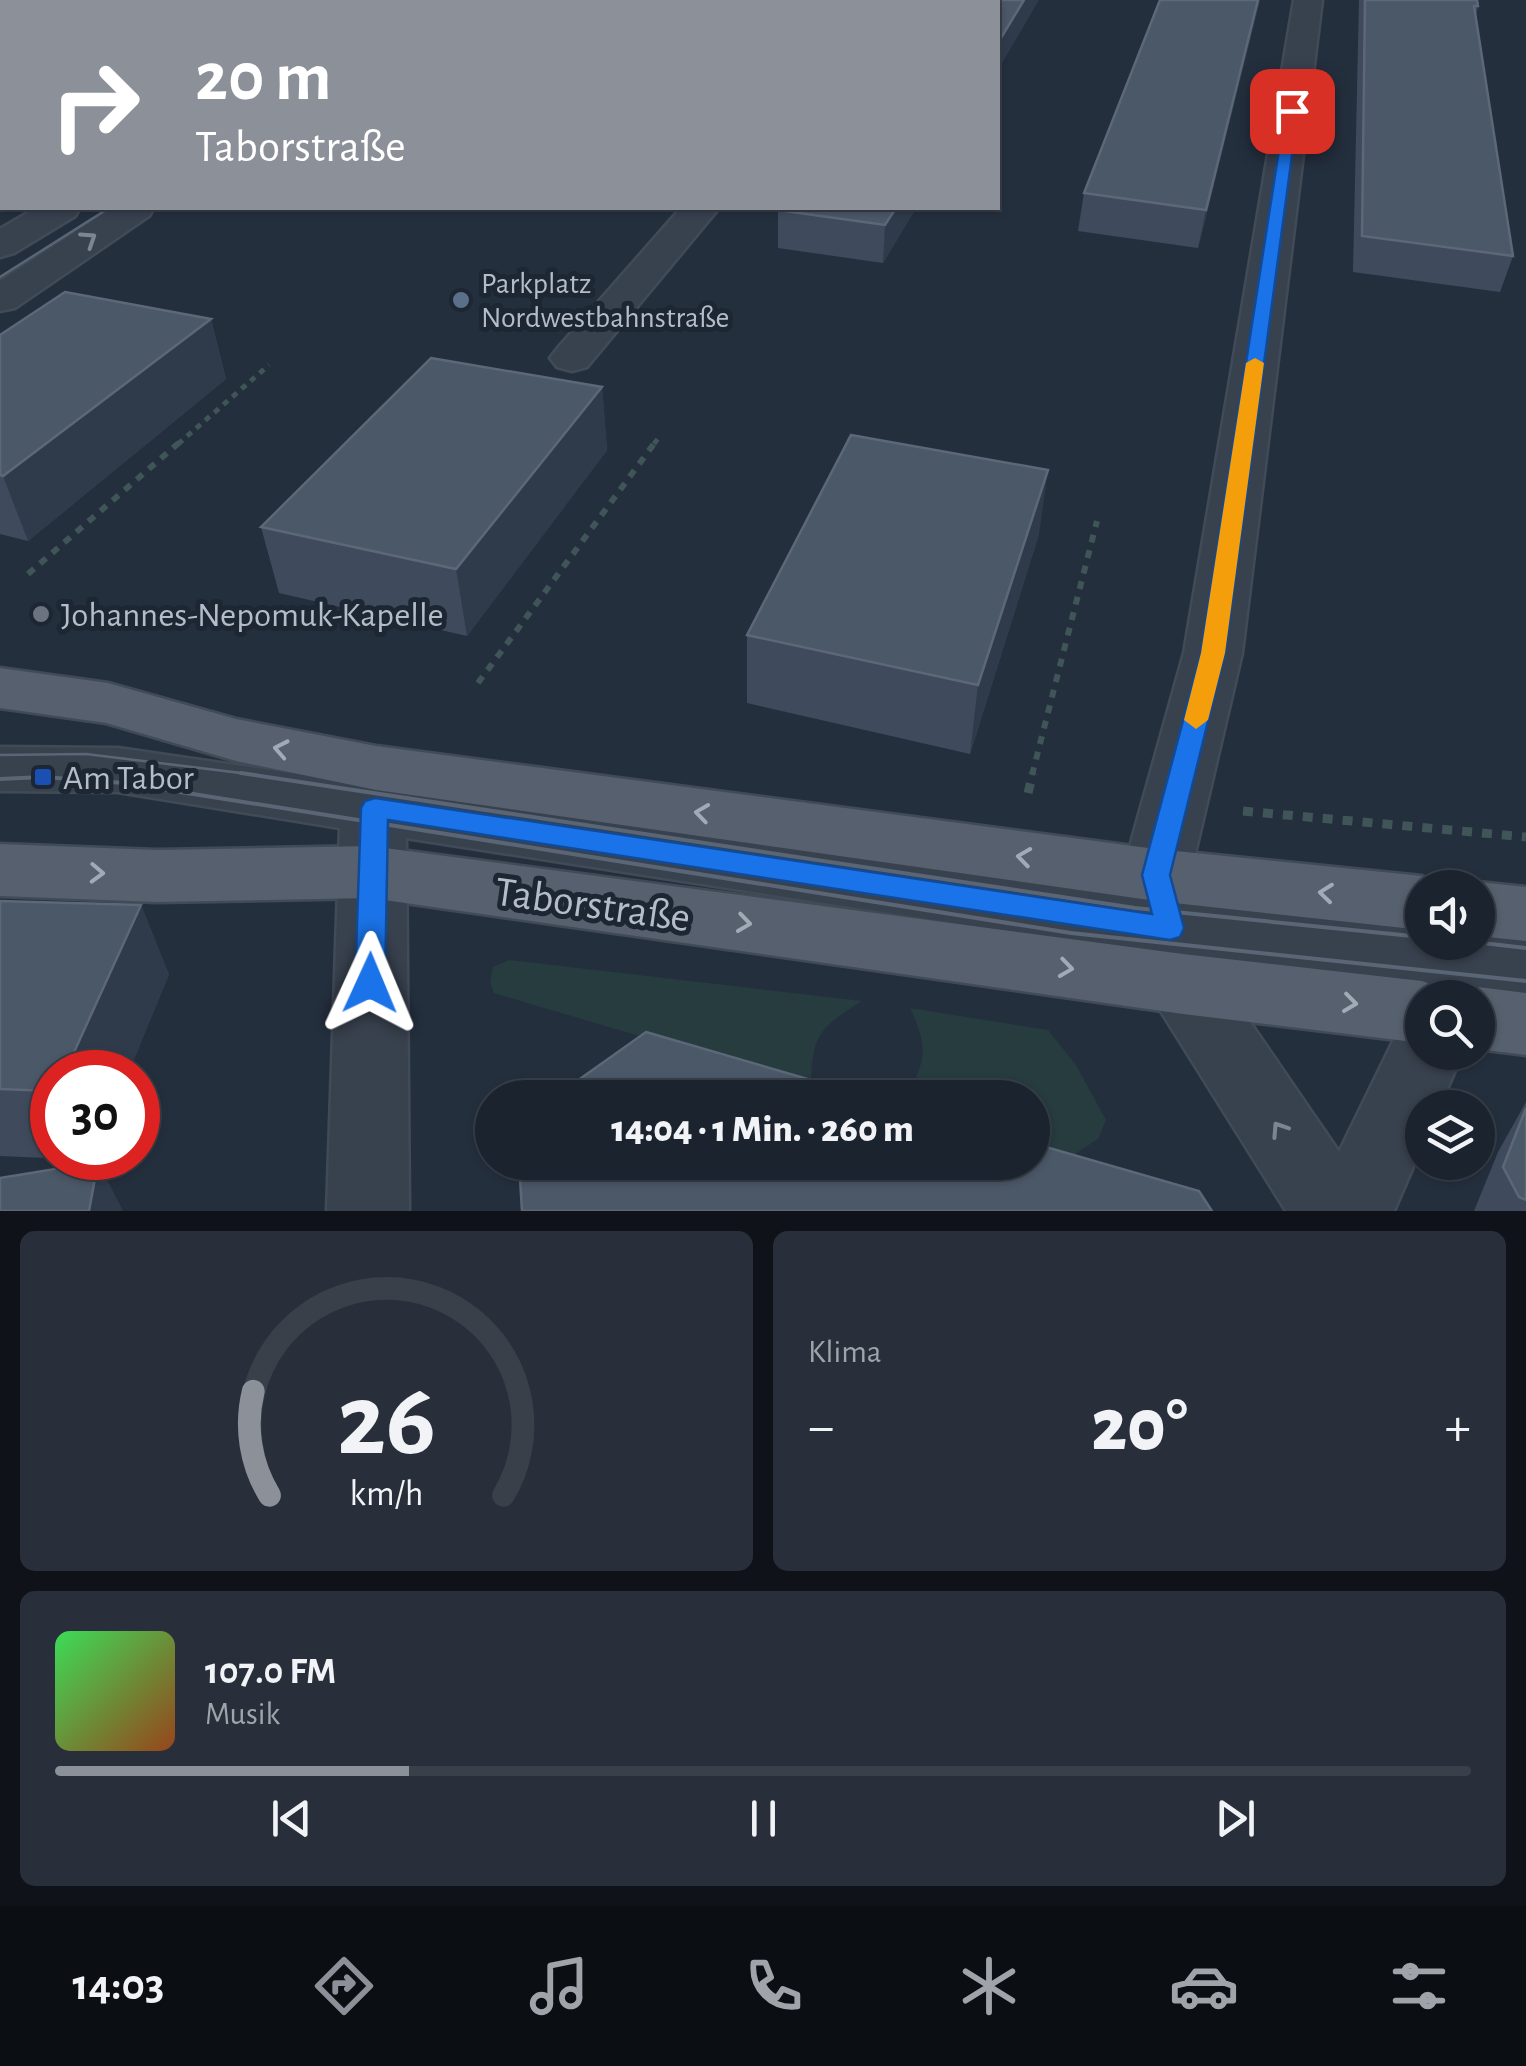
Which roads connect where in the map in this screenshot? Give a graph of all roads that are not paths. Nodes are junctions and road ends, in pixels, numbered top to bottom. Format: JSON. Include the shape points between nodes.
{"nodes":[{"id":1,"x":1308,"y":0,"type":"edge"},
{"id":2,"x":59,"y":210,"type":"edge"},
{"id":3,"x":133,"y":210,"type":"edge"},
{"id":4,"x":700,"y":210,"type":"edge"},
{"id":5,"x":0,"y":246,"type":"edge"},
{"id":6,"x":0,"y":299,"type":"edge"},
{"id":7,"x":572,"y":358,"type":"dead end"},
{"id":8,"x":0,"y":688,"type":"edge"},
{"id":9,"x":0,"y":769,"type":"edge"},
{"id":10,"x":374,"y":816,"type":"junction"},
{"id":11,"x":0,"y":870,"type":"edge"},
{"id":12,"x":1405,"y":905,"type":"edge"},
{"id":13,"x":1495,"y":910,"type":"edge"},
{"id":14,"x":1526,"y":914,"type":"edge"},
{"id":15,"x":1170,"y":929,"type":"junction"},
{"id":16,"x":1526,"y":965,"type":"edge"},
{"id":17,"x":1405,"y":1006,"type":"edge"},
{"id":18,"x":1495,"y":1020,"type":"edge"},
{"id":19,"x":1526,"y":1024,"type":"edge"},
{"id":20,"x":1418,"y":1070,"type":"edge"},
{"id":21,"x":368,"y":1211,"type":"edge"},
{"id":22,"x":1332,"y":1211,"type":"edge"},
{"id":23,"x":1353,"y":1211,"type":"edge"}],
"edges":[{"from":1,"to":15,"type":"street","via":[[1213,653],[1175,805]]},
{"from":2,"to":5,"type":"street"},
{"from":6,"to":3,"type":"street","one_way":true},
{"from":4,"to":7,"type":"street"},
{"from":10,"to":8,"type":"main road","name":"Taborstraße","one_way":true,"via":[[236,740],[108,703]]},
{"from":9,"to":10,"type":"street","name":"Taborstraße","via":[[118,770]]},
{"from":11,"to":10,"type":"main road","name":"Taborstraße","one_way":true,"via":[[156,876]]},
{"from":10,"to":15,"type":"main road","name":"Taborstraße"},
{"from":15,"to":10,"type":"main road","name":"Taborstraße","one_way":true},
{"from":10,"to":21,"type":"street"},
{"from":12,"to":15,"type":"main road","name":"Taborstraße","one_way":true},
{"from":13,"to":14,"type":"main road"},
{"from":15,"to":16,"type":"street","name":"Taborstraße"},
{"from":15,"to":17,"type":"main road","name":"Taborstraße","one_way":true},
{"from":22,"to":15,"type":"street","one_way":true},
{"from":18,"to":19,"type":"main road"},
{"from":20,"to":23,"type":"street"}]}
